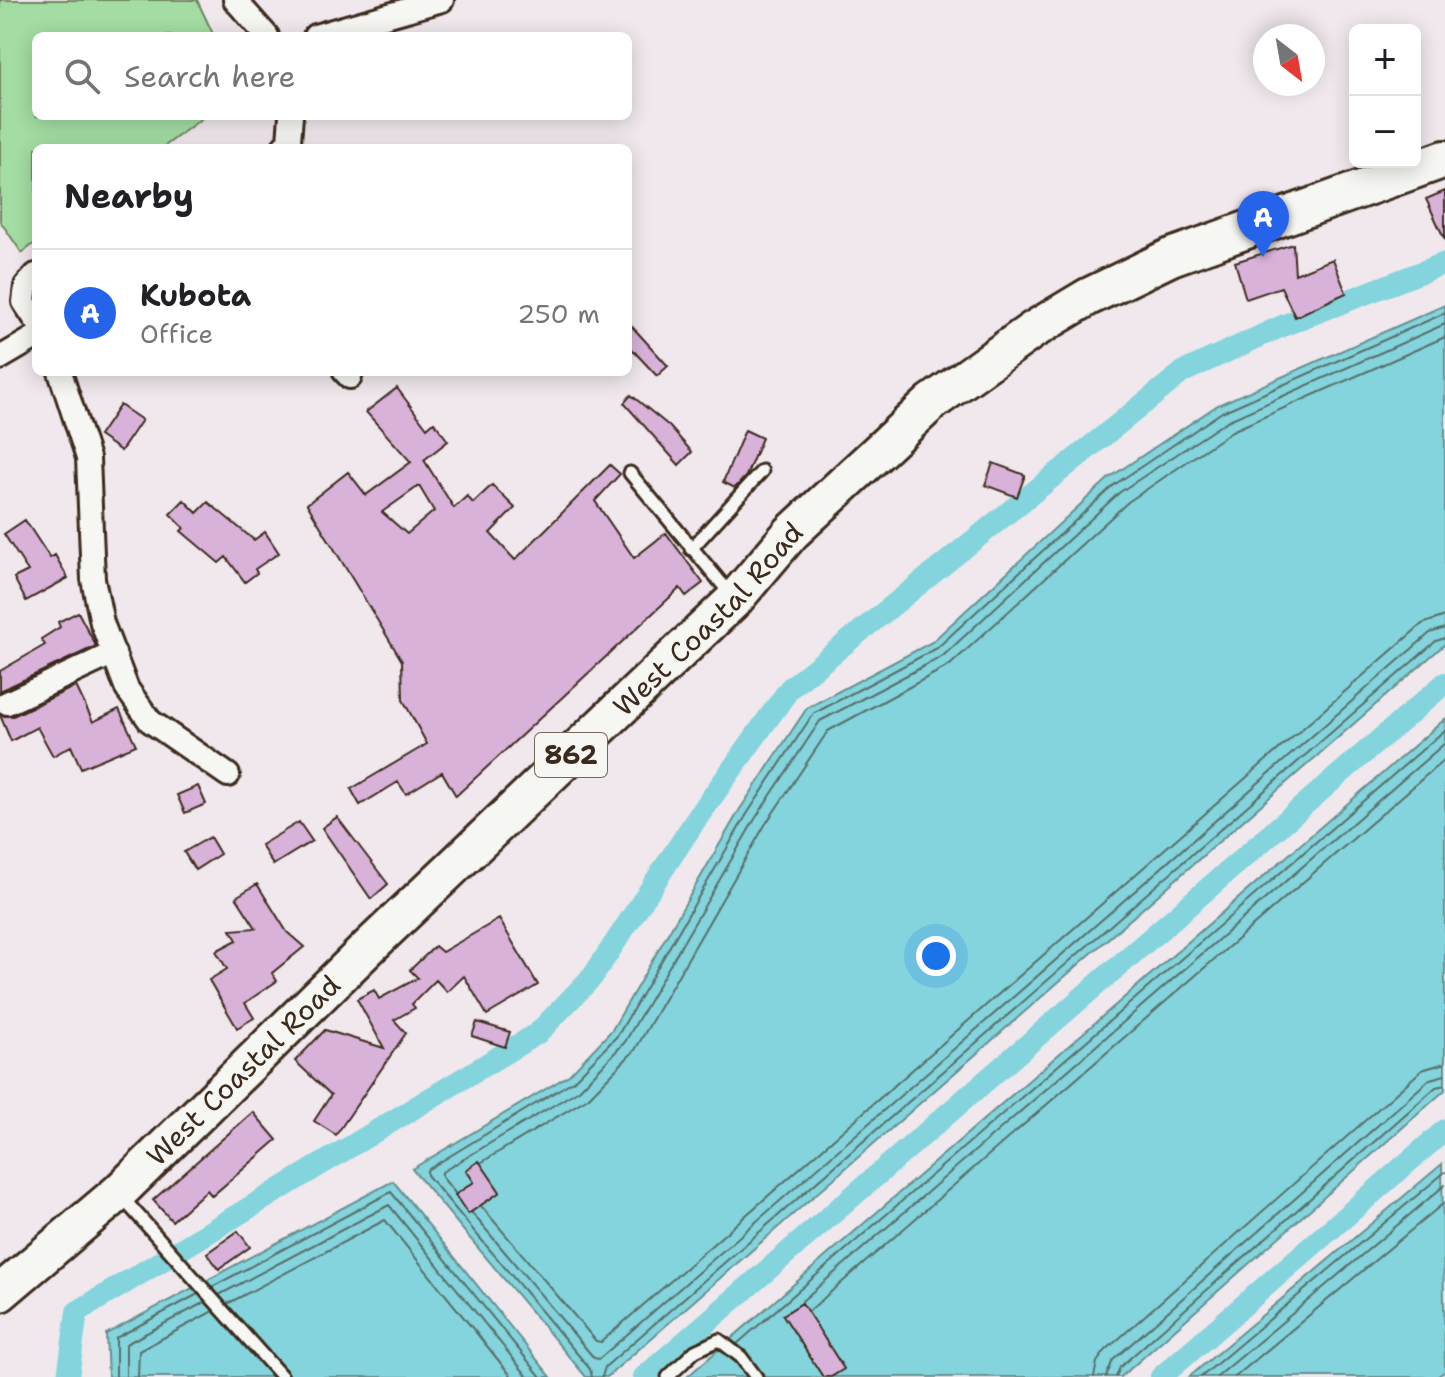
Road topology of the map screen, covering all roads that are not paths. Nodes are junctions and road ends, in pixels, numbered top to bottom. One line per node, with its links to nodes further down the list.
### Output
1 (235, 0): 3 (street)
2 (442, 0): 4 (street)
3 (263, 32)
4 (329, 32)
5 (291, 120): 6 (street)
6 (286, 144)
7 (1445, 159): 16 (main road, West Coastal Road / 862)
8 (32, 279): 9 (street)
9 (32, 314)
10 (32, 339): 11 (street)
11 (0, 358)
12 (61, 376): 17 (street)
13 (762, 471): 15 (lane)
14 (630, 473): 15 (lane)
15 (691, 549): 16 (lane)
16 (735, 599): 20 (main road, West Coastal Road / 862)
17 (114, 653): 18 (street); 19 (street)
18 (7, 703)
19 (228, 775)
20 (118, 1193): 21 (main road, West Coastal Road / 862); 22 (lane)
21 (0, 1293)
22 (282, 1377)
23 (668, 1377): 24 (lane)
24 (756, 1377)

